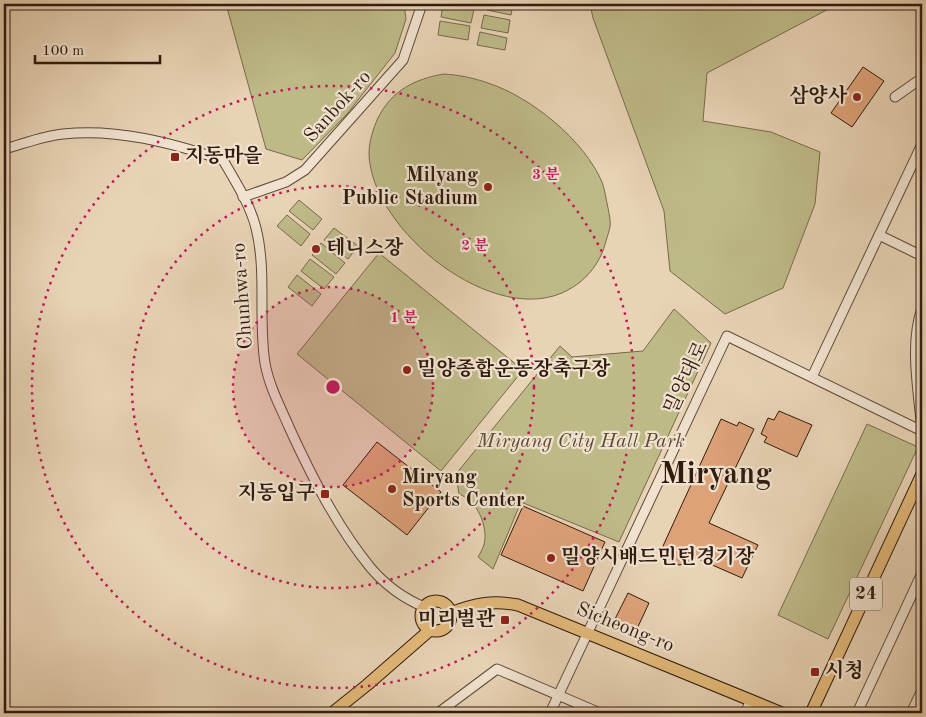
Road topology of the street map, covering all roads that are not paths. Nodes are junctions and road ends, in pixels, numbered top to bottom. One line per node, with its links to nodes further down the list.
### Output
1 (422, 4): 6 (street, Sanbok-ro)
2 (922, 78): 3 (street)
3 (895, 97)
4 (922, 144): 7 (street)
5 (4, 150): 6 (street, Chunhwa-ro)
6 (243, 197): 15 (street, Chunhwa-ro)
7 (879, 235): 8 (street); 10 (street)
8 (922, 256)
9 (922, 308): 11 (street)
10 (812, 377): 11 (street, 밀양대로); 18 (street, 밀양대로)
11 (922, 431)
12 (922, 474): 29 (main road, 24)
13 (922, 573): 14 (street)
14 (918, 592): 30 (street)
15 (424, 607): 16 (main road); 17 (main road)
16 (450, 613): 17 (main road); 18 (main road, Sicheong-ro)
17 (430, 630): 23 (main road)
18 (588, 633): 20 (street); 21 (main road, Sicheong-ro)
19 (922, 690): 22 (street)
20 (558, 695): 24 (street); 25 (street); 26 (street)
21 (750, 700): 27 (street); 28 (main road, Sicheong-ro)
22 (920, 701): 31 (street)
23 (332, 713)
24 (438, 713)
25 (550, 713)
26 (600, 713)
27 (744, 713)
28 (782, 713)
29 (811, 713)
30 (857, 713)
31 (912, 713)

